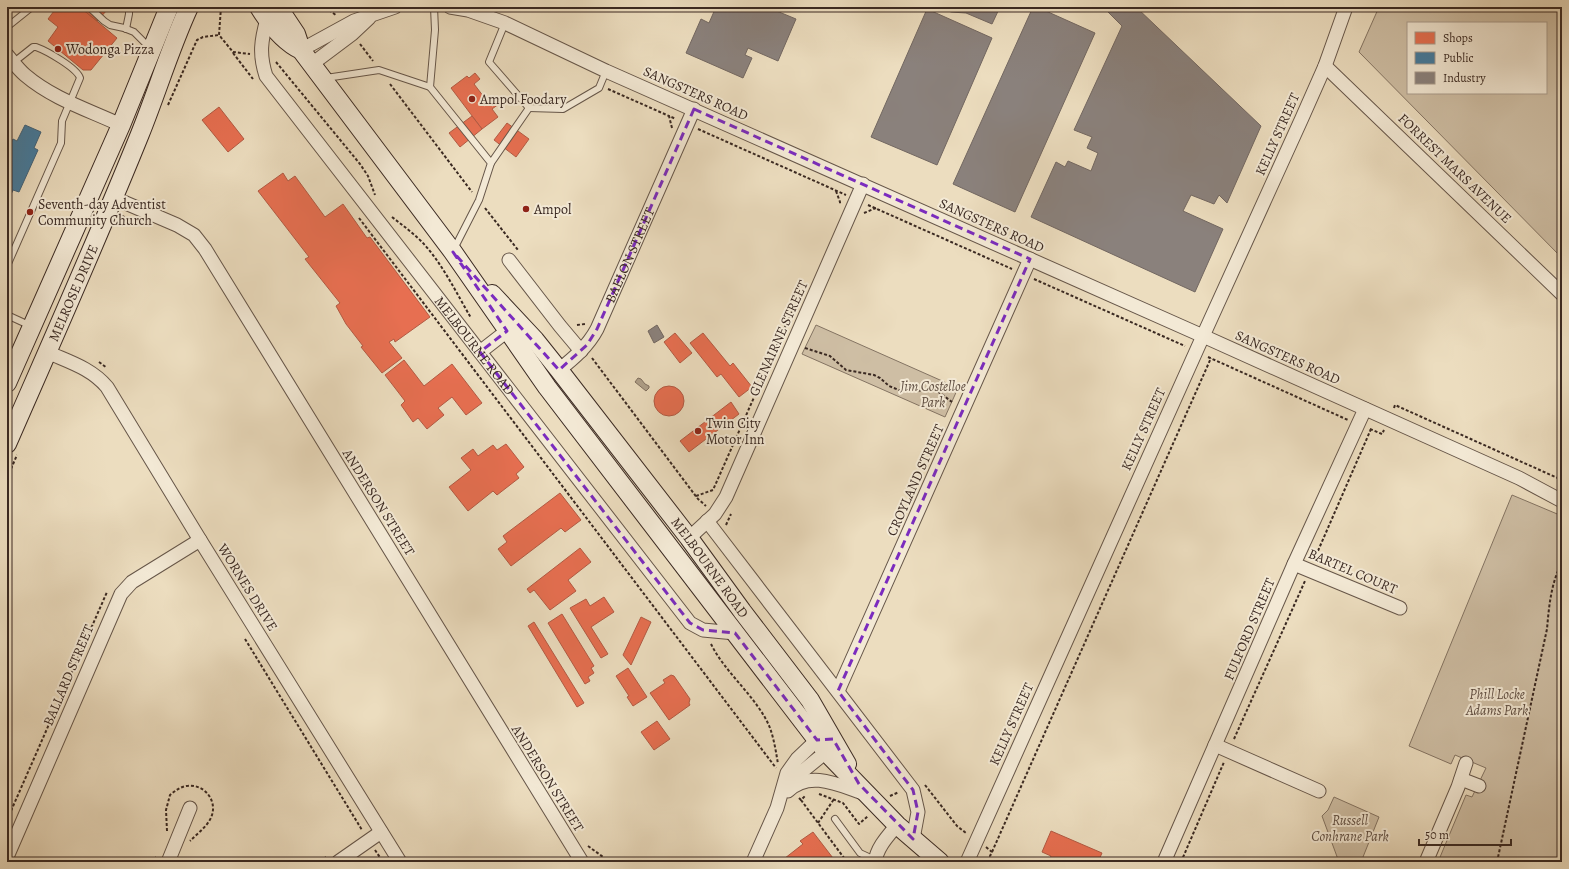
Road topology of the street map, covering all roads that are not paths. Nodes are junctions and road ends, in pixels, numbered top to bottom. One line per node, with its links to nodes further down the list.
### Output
1 (32, 7): 12 (lane)
2 (89, 7): 13 (lane)
3 (129, 7): 13 (lane)
4 (169, 7): 15 (main road, MELROSE DRIVE)
5 (395, 7): 14 (street)
6 (434, 7): 22 (lane)
7 (450, 7): 11 (street, SANGSTERS ROAD)
8 (1346, 7): 19 (street, KELLY STREET)
9 (190, 9): 27 (main road, MELROSE DRIVE)
10 (264, 10): 16 (main road, MELBOURNE ROAD); 43 (street, MELBOURNE ROAD)
11 (504, 23): 20 (street, SANGSTERS ROAD); 24 (lane)
12 (7, 27)
13 (126, 29): 15 (lane)
14 (349, 30): 16 (street); 18 (street)
15 (151, 50): 26 (main road, MELROSE DRIVE)
16 (301, 50): 18 (main road, MELBOURNE ROAD)
17 (10, 59): 23 (street); 23 (lane)
18 (312, 64): 21 (main road, MELBOURNE ROAD)
19 (1325, 66): 36 (street, FORREST MARS AVENUE); 40 (street, KELLY STREET)
20 (606, 71): 24 (lane); 25 (street, SANGSTERS ROAD)
21 (322, 79): 22 (lane); 32 (main road, MELBOURNE ROAD)
22 (430, 87): 28 (lane)
23 (70, 102): 26 (street); 35 (lane)
24 (529, 108): 28 (lane)
25 (694, 110): 29 (street, SANGSTERS ROAD); 41 (street, BAELON STREET)
26 (121, 125): 27 (main road); 30 (main road, MELROSE DRIVE)
27 (140, 134): 31 (main road, MELROSE DRIVE)
28 (491, 163): 32 (lane)
29 (863, 184): 33 (street, SANGSTERS ROAD); 52 (street, GLENAIRNE STREET)
30 (93, 188): 31 (main road); 39 (main road, MELROSE DRIVE)
31 (114, 198): 42 (main road, MELROSE DRIVE); 79 (street, ANDERSON STREET)
32 (453, 252): 38 (main road, MELBOURNE ROAD); 44 (main road, MELBOURNE ROAD)
33 (1030, 259): 40 (street, SANGSTERS ROAD); 59 (street, CROYLAND STREET)
34 (509, 260): 41 (street)
35 (7, 266)
36 (1562, 294)
37 (7, 315): 39 (lane)
38 (507, 331): 43 (street); 46 (main road, MELBOURNE ROAD)
39 (28, 334): 42 (main road); 45 (main road, MELROSE DRIVE)
40 (1203, 336): 47 (street, SANGSTERS ROAD); 82 (street, KELLY STREET)
41 (584, 348): 44 (street, BAELON STREET)
42 (47, 352): 48 (main road, MELROSE DRIVE); 54 (street, WORNES DRIVE)
43 (480, 352): 58 (street, MELBOURNE ROAD)
44 (559, 370): 46 (main road, BAELON STREET); 53 (main road, MELBOURNE ROAD)
45 (7, 383)
46 (547, 387): 58 (main road, MELBOURNE ROAD)
47 (1365, 409): 49 (street, SANGSTERS ROAD); 55 (street, FULFORD STREET)
48 (13, 446)
49 (1520, 478): 50 (street, SANGSTERS ROAD); 51 (street, SANGSTERS ROAD)
50 (1562, 491)
51 (1562, 501)
52 (711, 517): 53 (street, GLENAIRNE STREET); 59 (street, MELBOURNE ROAD)
53 (689, 538): 57 (main road, MELBOURNE ROAD)
54 (200, 540): 72 (street, WORNES DRIVE); 74 (street, BALLARD STREET)
55 (1294, 564): 56 (street, BARTEL COURT); 61 (street, FULFORD STREET)
56 (1400, 608)
57 (742, 611): 58 (main road); 60 (main road, MELBOURNE ROAD)
58 (731, 628): 60 (main road, MELBOURNE ROAD)
59 (838, 691): 73 (street, MELBOURNE ROAD)
60 (825, 744): 65 (main road, MELBOURNE ROAD); 66 (street); 69 (street)
61 (1215, 745): 67 (street); 83 (street, FULFORD STREET)
62 (1466, 763): 63 (street)
63 (1461, 779): 64 (street); 84 (street)
64 (1479, 786)
65 (863, 789): 66 (street); 71 (main road, MELBOURNE ROAD)
66 (788, 791): 69 (street)
67 (1318, 791)
68 (190, 808): 76 (street)
69 (777, 808): 80 (street)
70 (835, 819): 75 (lane)
71 (897, 825): 73 (main road, MELBOURNE ROAD); 75 (street)
72 (381, 832): 77 (street); 78 (street, WORNES DRIVE)
73 (912, 839): 81 (main road, MELBOURNE ROAD)
74 (7, 857)
75 (875, 861)
76 (168, 862)
77 (338, 862)
78 (400, 862)
79 (582, 862)
80 (753, 862)
81 (940, 862)
82 (967, 862)
83 (1164, 862)
84 (1426, 862)

